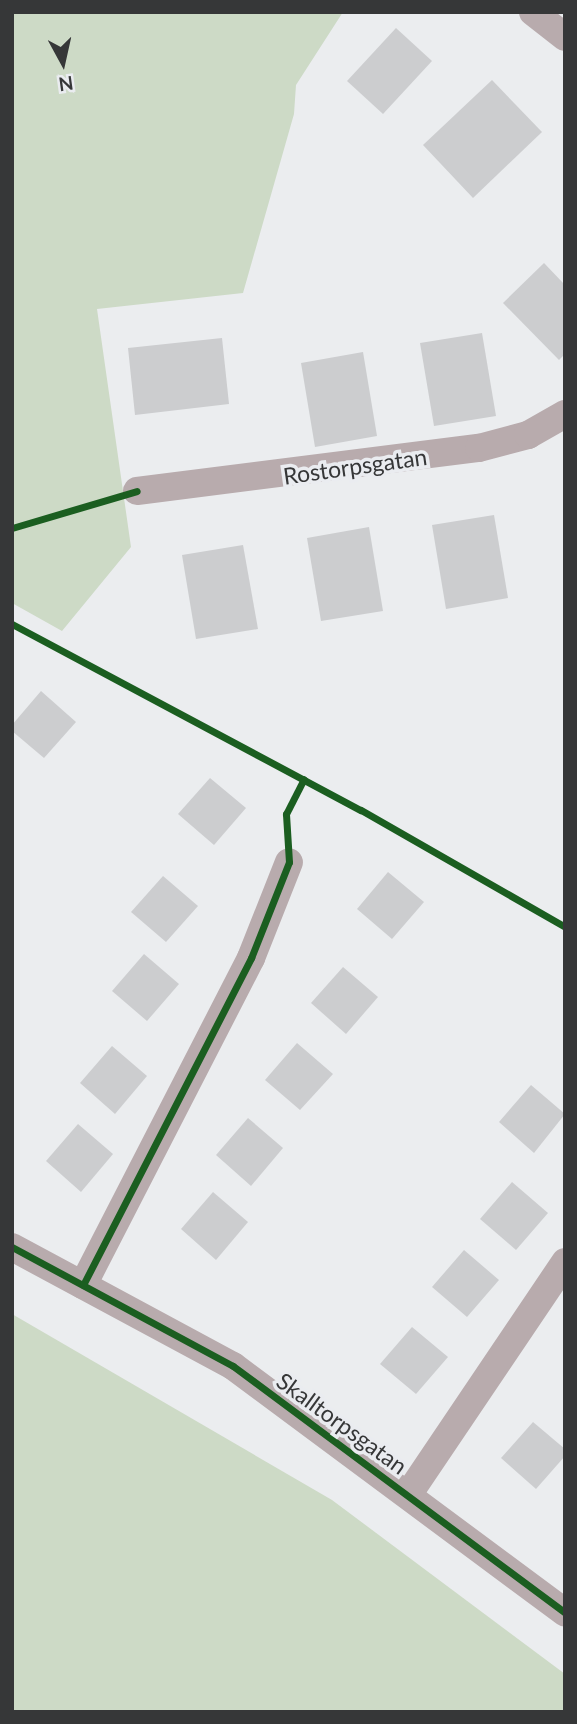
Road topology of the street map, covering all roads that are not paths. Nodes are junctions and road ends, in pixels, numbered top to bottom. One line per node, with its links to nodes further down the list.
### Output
1 (533, 12): 2 (street)
2 (565, 37)
3 (565, 414): 4 (street, Rostorpsgatan)
4 (137, 491)
5 (289, 862): 8 (street)
6 (12, 1247): 8 (street, Skalltorpsgatan)
7 (565, 1262): 9 (street, Skalltorpsgatan)
8 (83, 1284): 9 (street, Skalltorpsgatan)
9 (408, 1495): 10 (street, Skalltorpsgatan)
10 (565, 1613)

